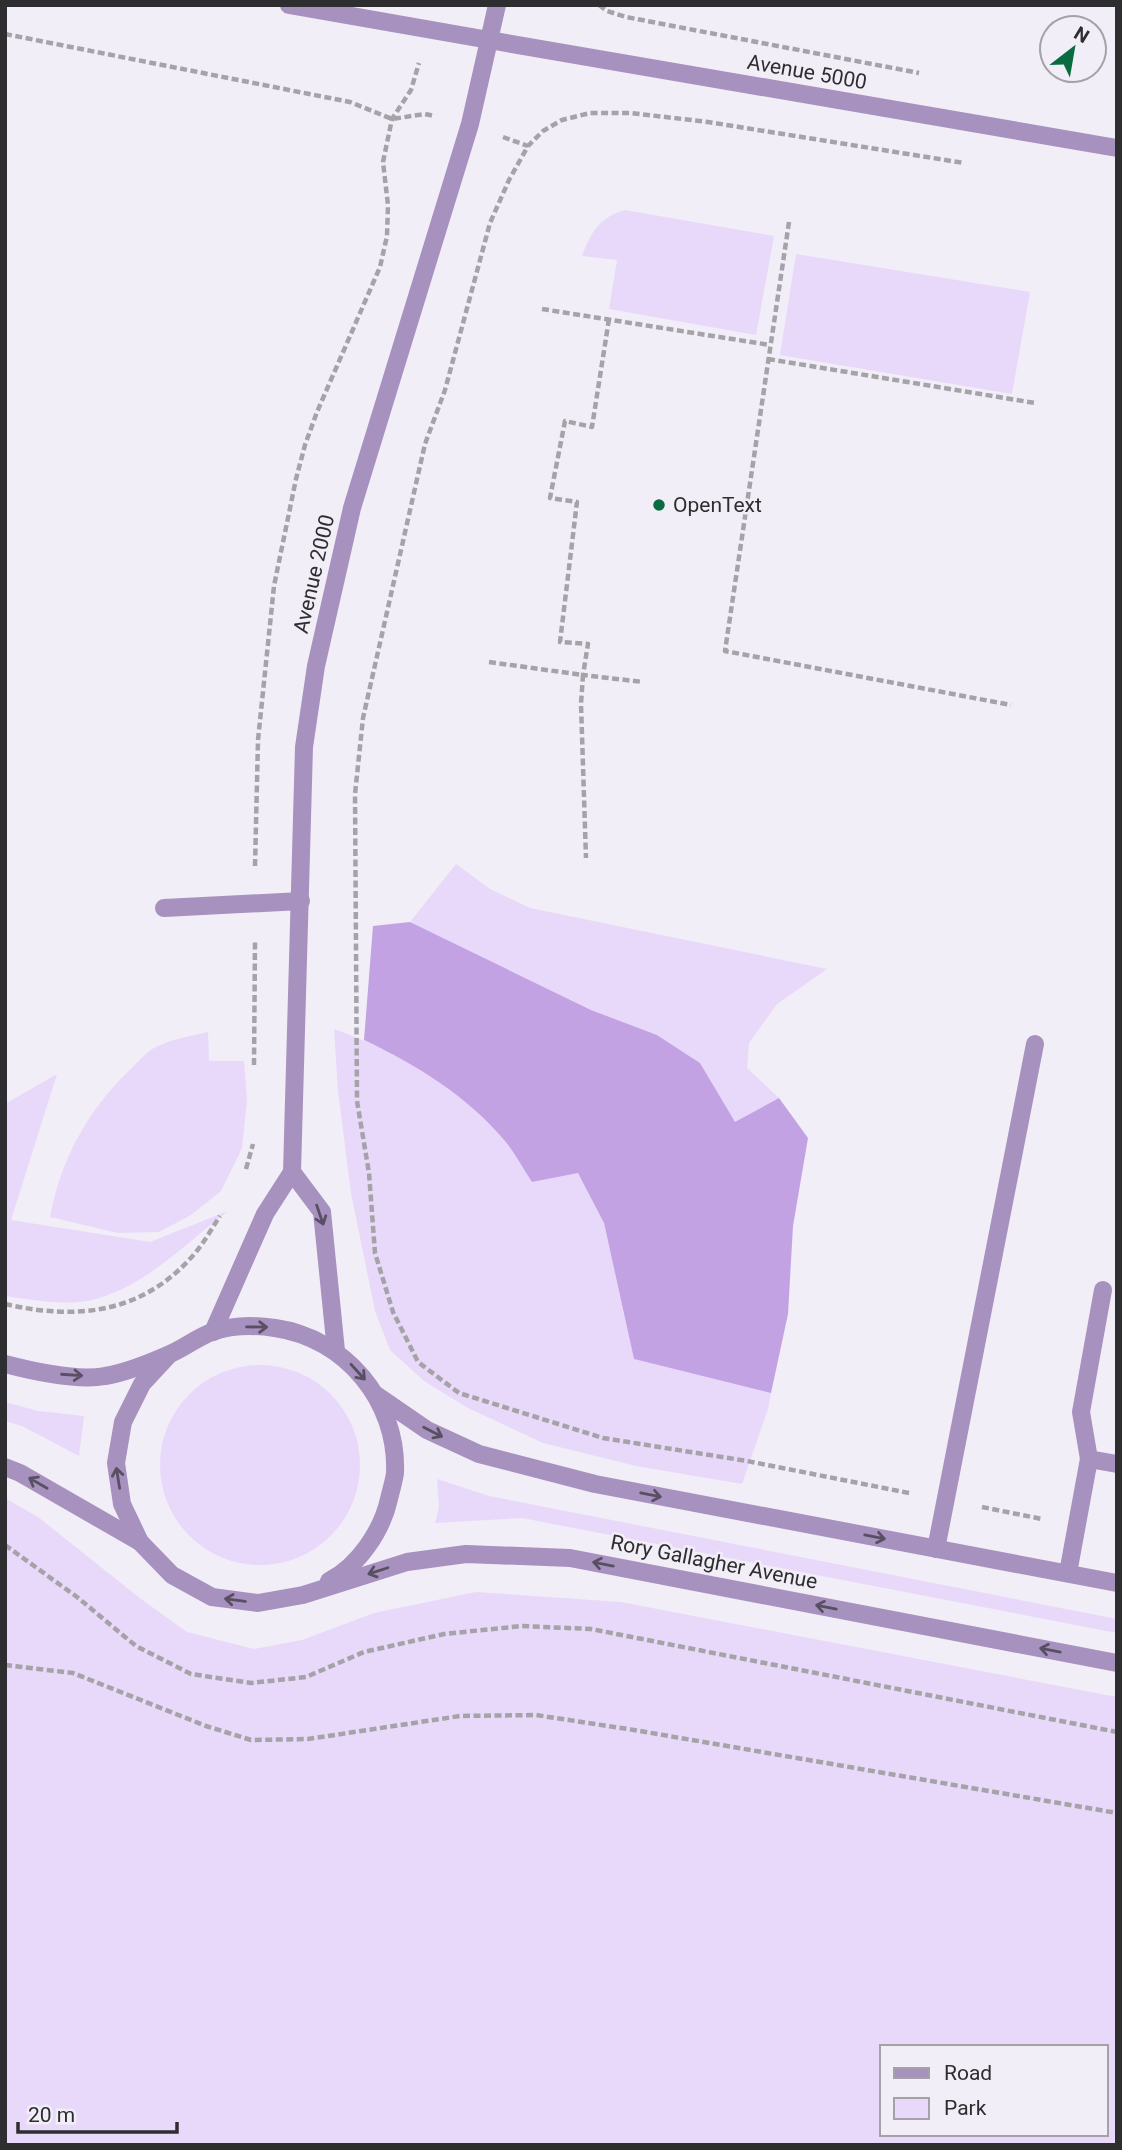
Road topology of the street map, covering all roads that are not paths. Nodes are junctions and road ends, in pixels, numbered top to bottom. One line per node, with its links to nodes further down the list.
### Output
1 (289, 5): 3 (street, Avenue 5000)
2 (497, 5): 3 (street, Avenue 2000)
3 (489, 40): 4 (street, Avenue 5000); 5 (street, Avenue 2000)
4 (1117, 148)
5 (301, 901): 6 (street); 8 (street, Avenue 2000)
6 (164, 908)
7 (1035, 1044): 19 (street)
8 (292, 1172): 10 (street); 11 (street, one-way to 11)
9 (1103, 1290): 15 (street)
10 (213, 1332): 11 (street, Rory Gallagher Avenue, one-way to 11); 12 (street, Rory Gallagher Avenue)
11 (336, 1351): 14 (street, Rory Gallagher Avenue, one-way to 14)
12 (170, 1354): 13 (street, Rory Gallagher Avenue, one-way to 12); 18 (street, Rory Gallagher Avenue, one-way to 12)
13 (5, 1364)
14 (376, 1395): 19 (street, Rory Gallagher Avenue, one-way to 19); 22 (street, Rory Gallagher Avenue)
15 (1089, 1459): 16 (street); 20 (street)
16 (1117, 1464)
17 (5, 1467): 18 (street, Rory Gallagher Avenue, one-way to 17)
18 (140, 1542): 22 (street, Rory Gallagher Avenue, one-way to 18)
19 (936, 1549): 20 (street, Rory Gallagher Avenue)
20 (1069, 1573): 21 (street, Rory Gallagher Avenue)
21 (1117, 1583)
22 (303, 1595): 23 (street, Rory Gallagher Avenue, one-way to 22)
23 (1117, 1663)

